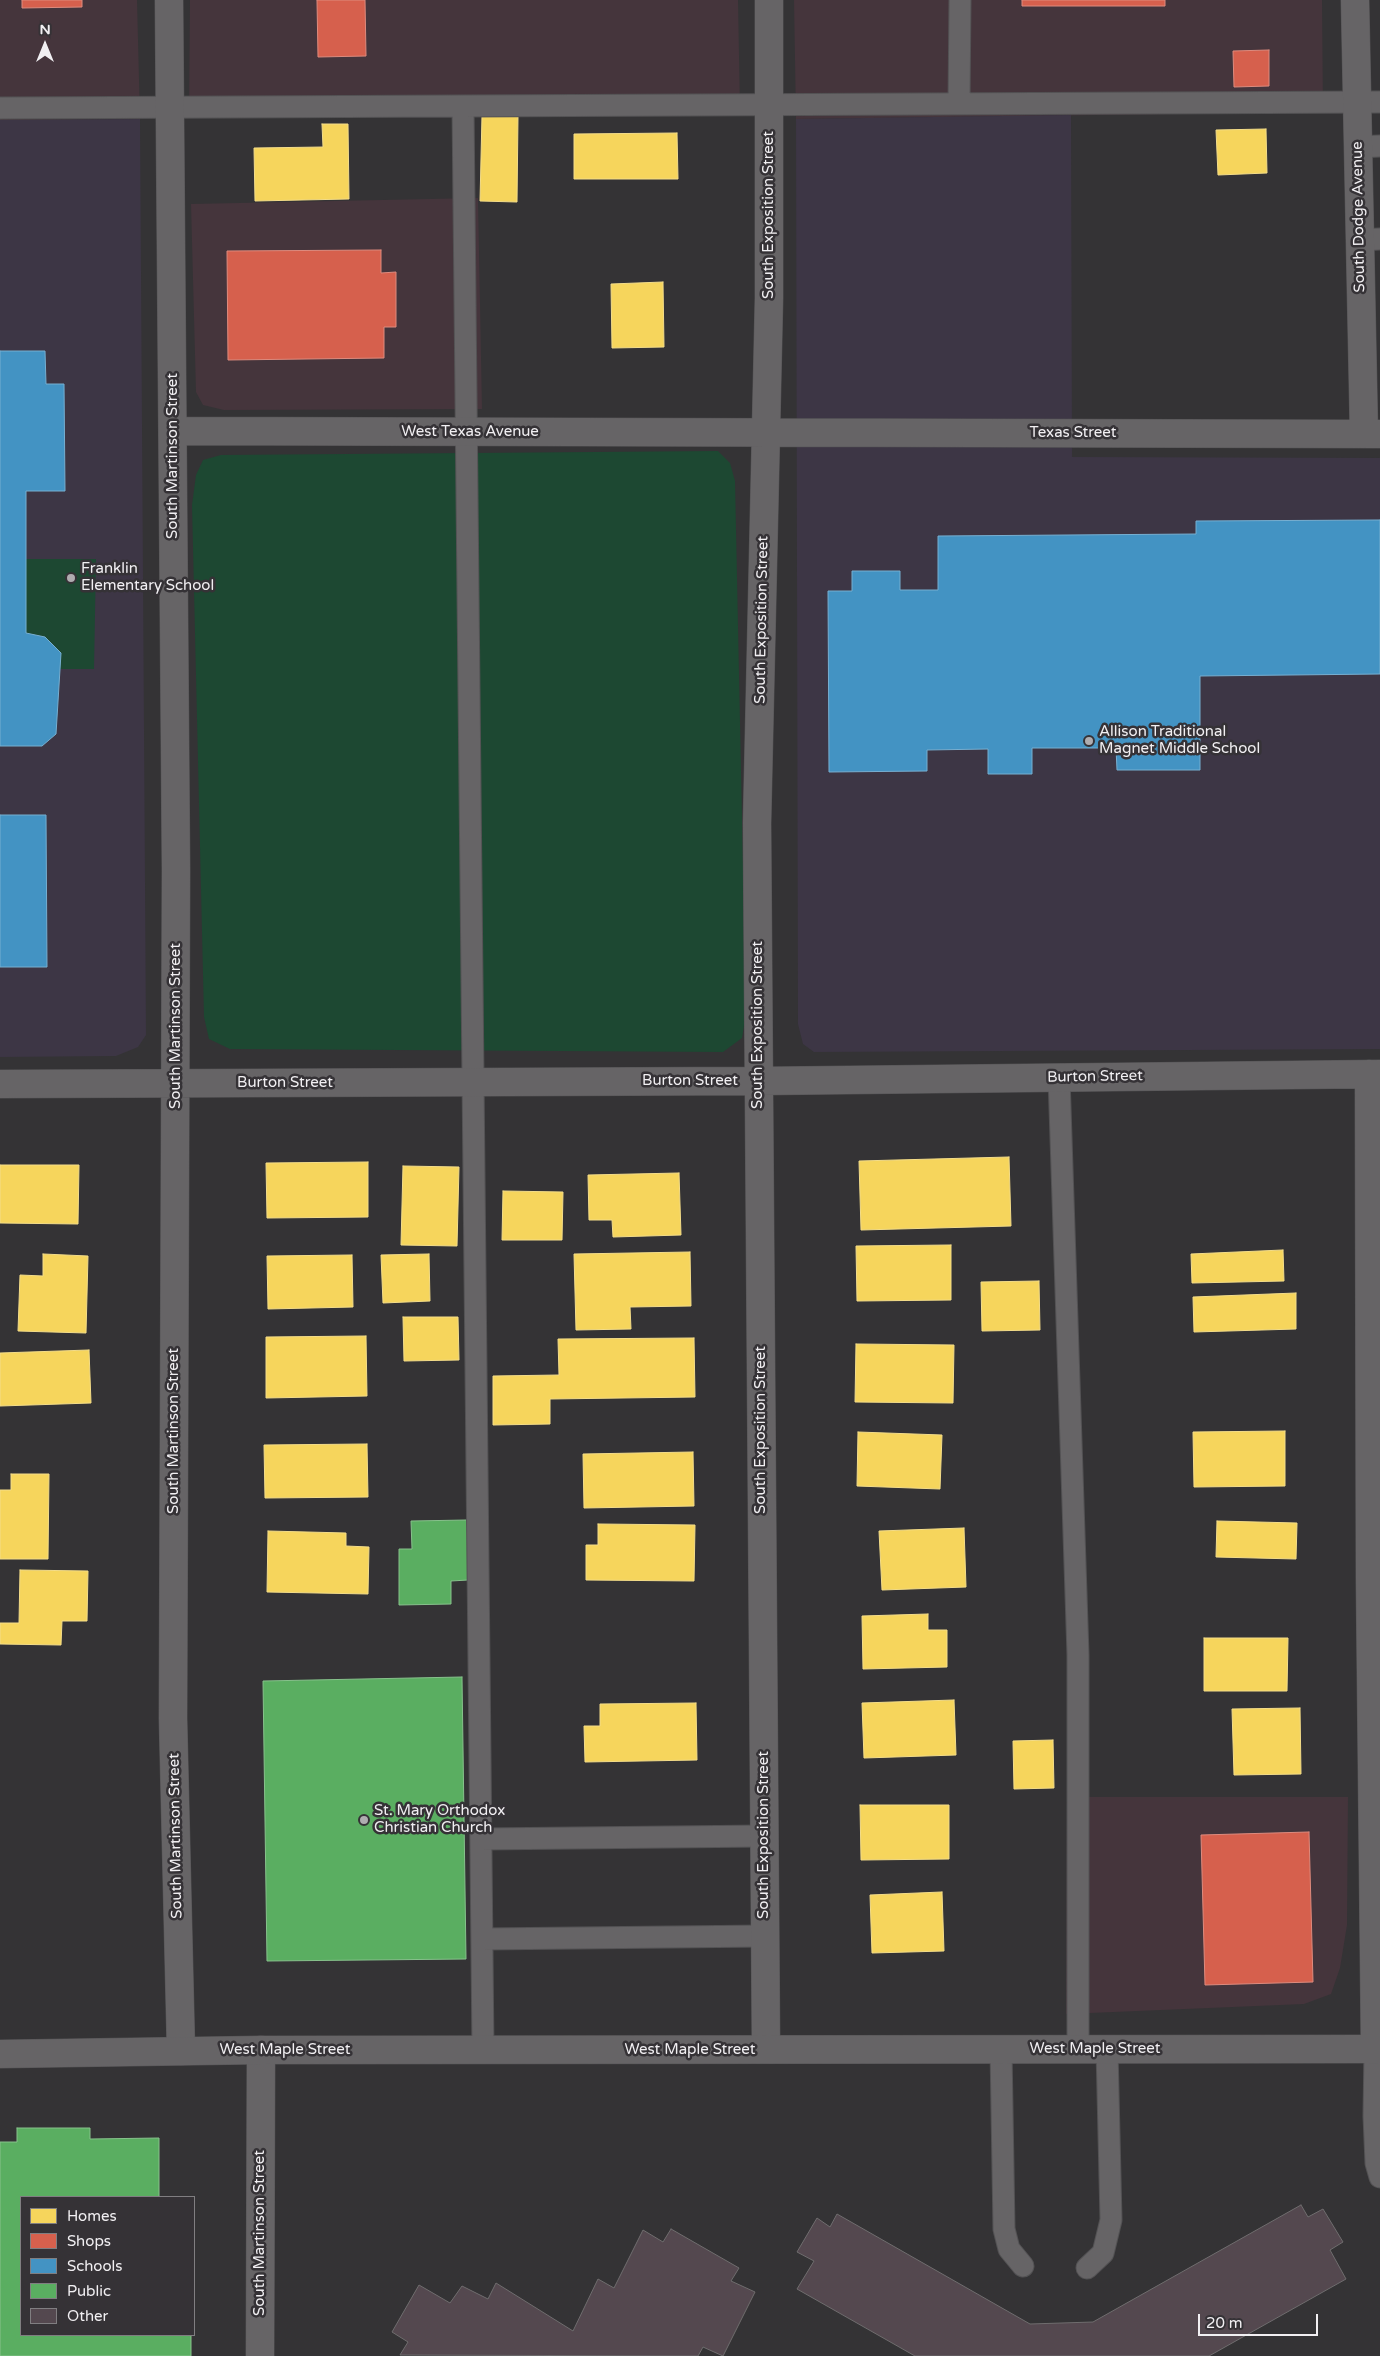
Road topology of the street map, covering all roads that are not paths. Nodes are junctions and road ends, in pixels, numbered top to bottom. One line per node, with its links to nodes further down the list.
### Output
1 (169, 0): 10 (street, South Martinson Street)
2 (769, 0): 7 (street, South Exposition Street)
3 (960, 0): 6 (lane)
4 (1355, 0): 5 (street, South Dodge Avenue)
5 (1368, 102): 6 (lane); 11 (street, South Dodge Avenue)
6 (959, 104): 7 (lane)
7 (770, 105): 8 (lane); 15 (street, South Exposition Street)
8 (463, 106): 10 (lane); 14 (lane)
9 (0, 108): 10 (lane)
10 (170, 108): 13 (street, South Martinson Street)
11 (1369, 147): 12 (street, South Dodge Avenue)
12 (1370, 240): 16 (street, South Dodge Avenue)
13 (173, 431): 14 (street, West Texas Avenue); 21 (street, South Martinson Street)
14 (467, 432): 15 (street, West Texas Avenue); 20 (lane)
15 (767, 432): 16 (street, Texas Street); 19 (street, South Exposition Street)
16 (1372, 434)
17 (1375, 1074): 18 (street, Burton Street); 31 (street)
18 (1059, 1077): 19 (street, Burton Street); 29 (lane)
19 (759, 1080): 20 (street, Burton Street); 23 (street, South Exposition Street)
20 (473, 1082): 21 (street, Burton Street); 24 (lane)
21 (175, 1083): 22 (street, Burton Street); 34 (street, South Martinson Street)
22 (0, 1084)
23 (764, 1836): 24 (lane); 25 (street, South Exposition Street)
24 (481, 1839): 26 (lane)
25 (765, 1936): 26 (lane); 27 (street, South Exposition Street)
26 (482, 1939): 33 (lane)
27 (766, 2049): 28 (street, West Maple Street); 33 (street, West Maple Street)
28 (1001, 2049): 29 (street, West Maple Street); 37 (lane)
29 (1078, 2049): 30 (street, West Maple Street)
30 (1107, 2049): 31 (street, West Maple Street); 38 (lane)
31 (1378, 2049): 36 (lane)
32 (261, 2050): 33 (street, West Maple Street); 34 (street, West Maple Street); 39 (street, South Martinson Street)
33 (483, 2050)
34 (181, 2051): 35 (street, West Maple Street)
35 (0, 2054)
36 (1380, 2177)
37 (1023, 2266)
38 (1087, 2268)
39 (260, 2356)

